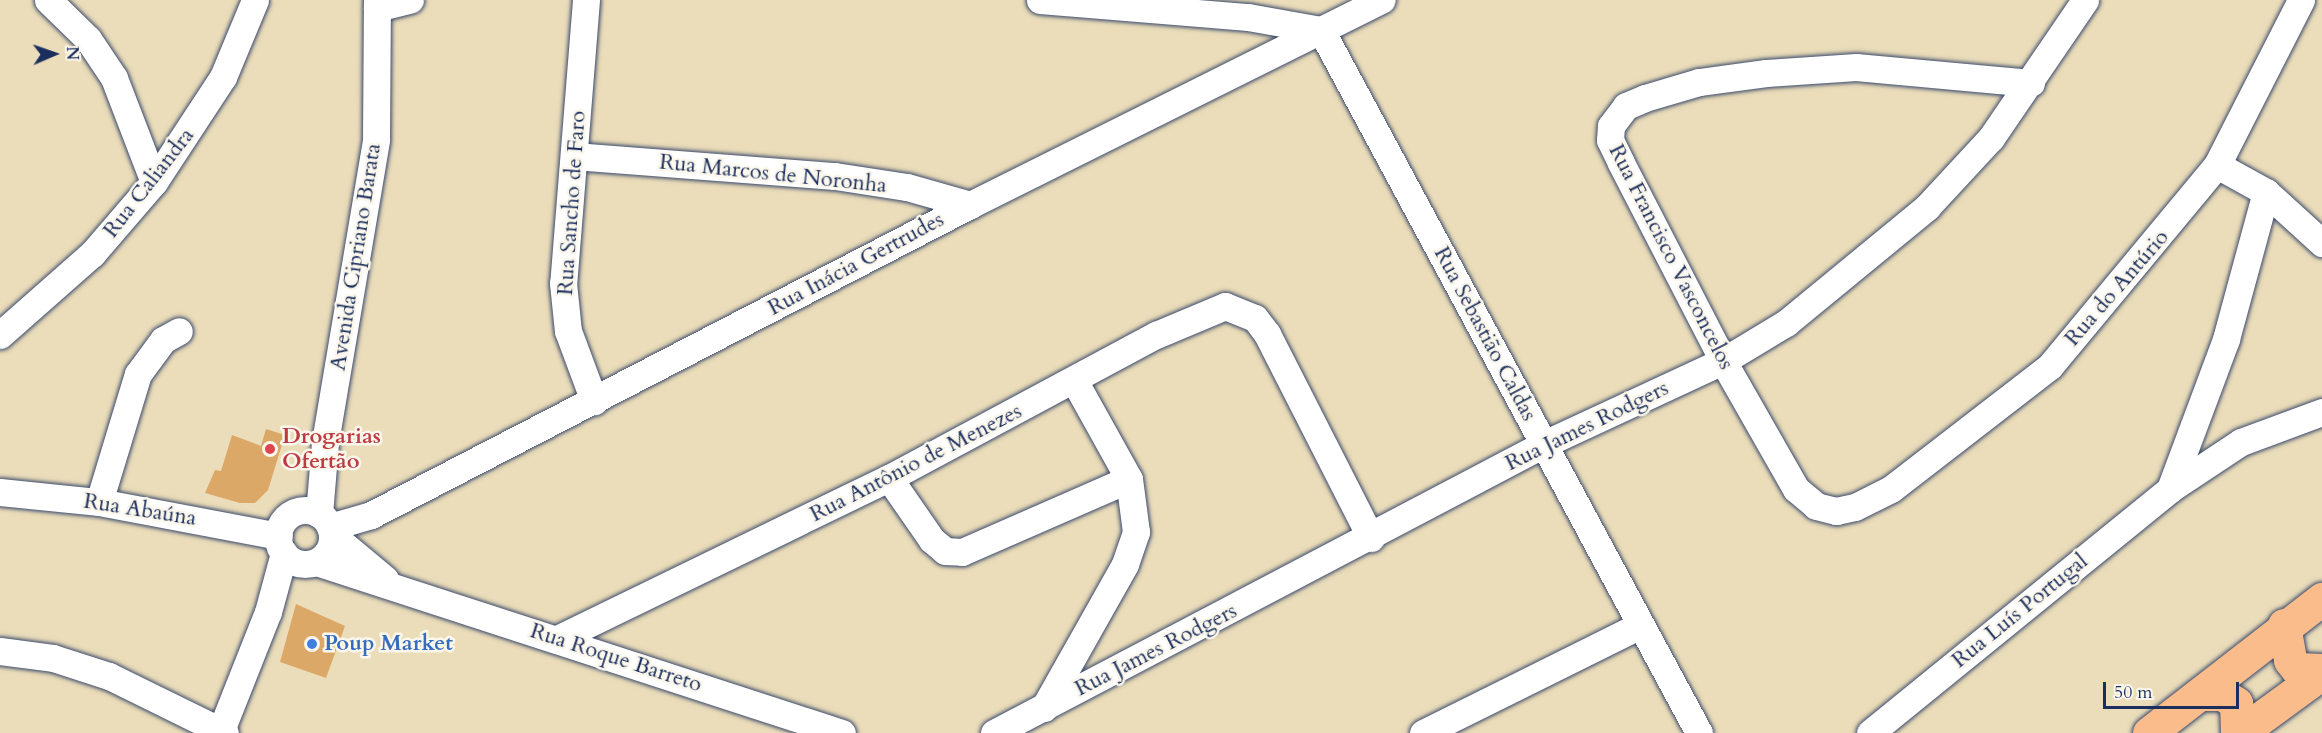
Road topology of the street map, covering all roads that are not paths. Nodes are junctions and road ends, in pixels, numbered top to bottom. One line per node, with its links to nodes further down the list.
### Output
1 (48, 0): 16 (street)
2 (255, 0): 16 (street, Rua Caliandra)
3 (410, 0): 10 (street)
4 (586, 0): 14 (street, Rua Sancho de Faro)
5 (1040, 0): 12 (street)
6 (1382, 0): 12 (street, Rua Inácia Gertrudes)
7 (2085, 0): 13 (street, Rua James Rodgers)
8 (2301, 0): 15 (street, Rua do Antúrio)
9 (2309, 0): 11 (street)
10 (377, 4): 33 (street, Avenida Cipriano Barata)
11 (2322, 11)
12 (1321, 30): 18 (street, Rua Inácia Gertrudes); 26 (street, Rua Sebastião Caldas)
13 (2031, 83): 22 (street, Rua James Rodgers); 22 (street, Rua Francisco Vasconcelos)
14 (574, 156): 18 (street, Rua Marcos de Noronha); 24 (street, Rua Sancho de Faro)
15 (2217, 165): 17 (street); 32 (street, Rua do Antúrio)
16 (154, 182): 20 (street, Rua Caliandra)
17 (2266, 192): 19 (street); 29 (street)
18 (970, 205): 24 (street, Rua Inácia Gertrudes)
19 (2322, 243)
20 (2, 330)
21 (179, 331): 31 (street)
22 (1723, 361): 26 (street, Rua James Rodgers); 32 (street, Rua Francisco Vasconcelos)
23 (1075, 382): 27 (street, Rua Antônio de Menezes); 28 (street); 34 (street, Rua Antônio de Menezes)
24 (594, 401): 33 (street, Rua Inácia Gertrudes)
25 (2322, 412): 29 (street, Rua Luís Portugal)
26 (1544, 444): 34 (street, Rua James Rodgers); 38 (street, Rua Sebastião Caldas)
27 (889, 478): 28 (street); 40 (street, Rua Antônio de Menezes)
28 (1129, 479): 44 (street)
29 (2170, 489): 50 (street, Rua Luís Portugal)
30 (0, 492): 31 (street, Rua Abaúna)
31 (99, 502): 35 (street, Rua Abaúna)
32 (1855, 507)
33 (318, 522): 35 (street); 35 (street); 36 (street, Rua Roque Barreto)
34 (1371, 538): 44 (street, Rua James Rodgers)
35 (296, 554): 36 (street, Rua Roque Barreto); 45 (street)
36 (391, 583): 40 (street, Rua Roque Barreto)
37 (2322, 599): 39 (main road)
38 (1641, 625): 48 (street); 49 (street, Rua Sebastião Caldas)
39 (2284, 625): 42 (main road); 43 (main road)
40 (558, 639): 46 (street, Rua Roque Barreto)
41 (0, 651): 45 (street)
42 (2322, 672): 52 (main road)
43 (2201, 694): 51 (main road); 52 (main road)
44 (1044, 708): 47 (street, Rua James Rodgers)
45 (222, 732)
46 (842, 733)
47 (994, 733)
48 (1423, 733)
49 (1699, 733)
50 (1870, 733)
51 (2149, 733)
52 (2238, 733)

